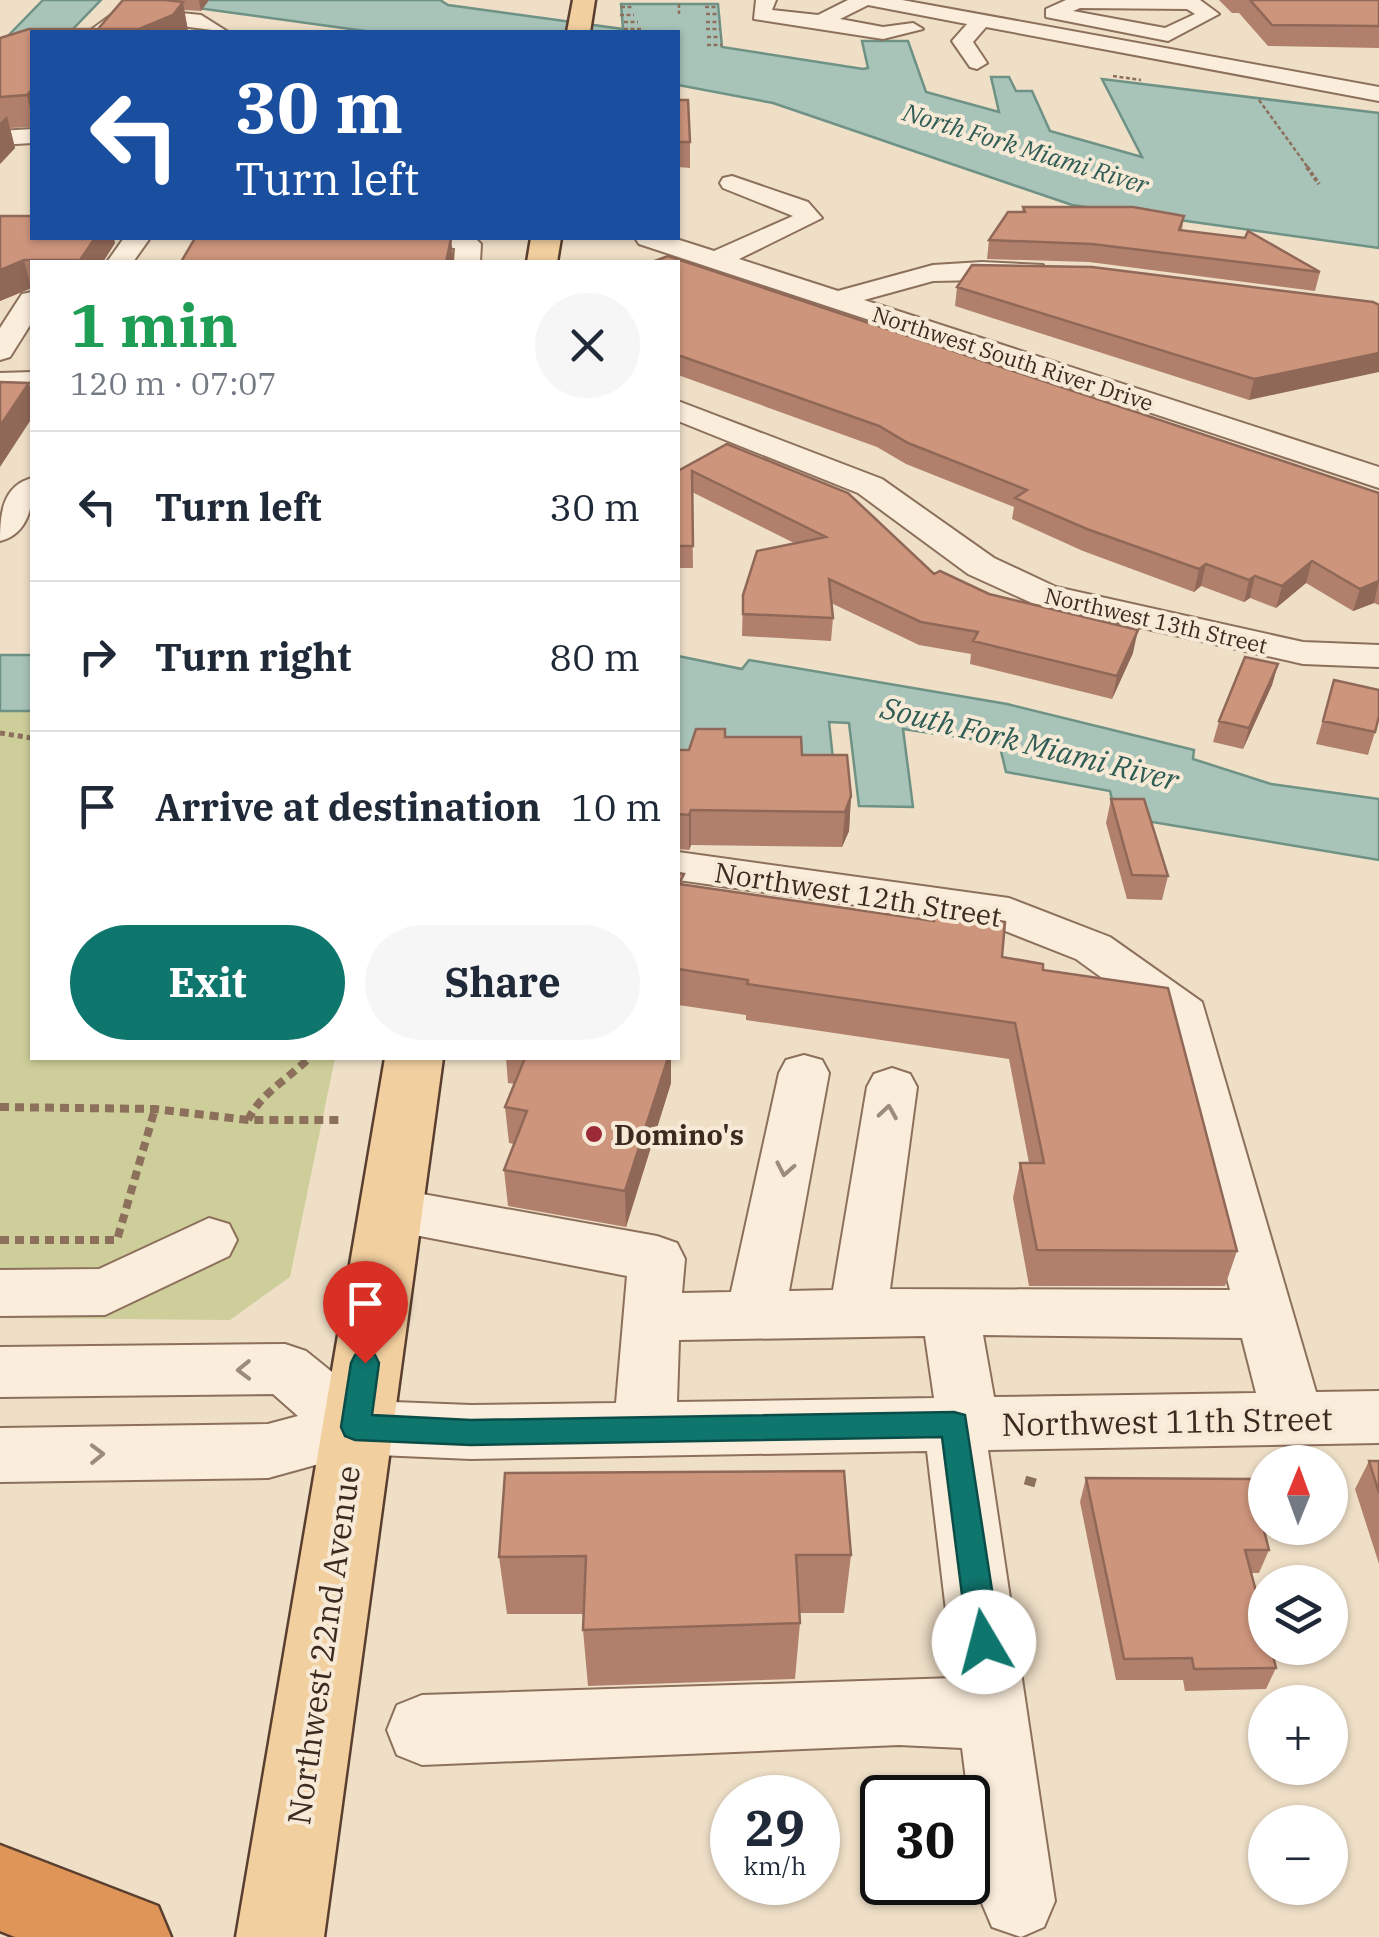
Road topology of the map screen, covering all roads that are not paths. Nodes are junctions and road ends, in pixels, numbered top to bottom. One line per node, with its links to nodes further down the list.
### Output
1 (584, 0): 12 (main road)
2 (766, 0): 7 (street)
3 (863, 0): 7 (street)
4 (871, 0): 6 (street)
5 (1165, 2): 9 (street); 9 (street); 13 (street)
6 (941, 13): 7 (street); 8 (street)
7 (821, 21): 14 (street)
8 (981, 21): 15 (street); 18 (street)
9 (1120, 25): 13 (street)
10 (100, 30): 11 (street)
11 (215, 30)
12 (579, 30)
13 (1168, 35): 16 (street); 17 (street)
14 (797, 42)
15 (1098, 43): 16 (street); 19 (street)
16 (1139, 50): 19 (street)
17 (1310, 60)
18 (977, 63)
19 (1376, 94)
20 (30, 136): 21 (street)
21 (0, 138)
22 (732, 183): 25 (street)
23 (442, 240): 26 (street)
24 (655, 240): 25 (street, Northwest South River Drive)
25 (718, 259): 28 (street, Northwest South River Drive)
26 (467, 260)
27 (1058, 272): 28 (street)
28 (838, 301): 34 (street, Northwest South River Drive)
29 (30, 303): 30 (street)
30 (0, 352)
31 (30, 381): 32 (street)
32 (0, 382)
33 (680, 411): 37 (street, Northwest 13th Street)
34 (1379, 478)
35 (30, 491): 36 (street)
36 (0, 531)
37 (1379, 656)
38 (680, 866): 47 (street, Northwest 12th Street)
39 (414, 1060): 42 (main road, Northwest 22nd Avenue)
40 (804, 1073): 48 (street, one-way to 48)
41 (892, 1087): 45 (street, one-way to 41)
42 (389, 1209): 49 (street); 54 (main road, Northwest 22nd Avenue)
43 (209, 1240): 44 (street)
44 (0, 1293)
45 (858, 1312): 46 (street); 48 (street)
46 (950, 1312): 47 (street); 53 (street)
47 (1264, 1314): 52 (street, Northwest 12th Street)
48 (755, 1316): 49 (street)
49 (650, 1317): 55 (street)
50 (0, 1372): 54 (street, one-way to 50)
51 (1379, 1417): 52 (street, Northwest 11th Street)
52 (1294, 1418): 53 (street, Northwest 11th Street)
53 (961, 1424): 55 (street, Northwest 11th Street); 57 (street)
54 (355, 1427): 55 (street, Northwest 11th Street); 56 (street, Northwest 11th Street, one-way to 54); 60 (main road, Northwest 22nd Avenue)
55 (645, 1429)
56 (0, 1455)
57 (994, 1714): 58 (street); 59 (street)
58 (422, 1730)
59 (1018, 1901)
60 (280, 1937)

